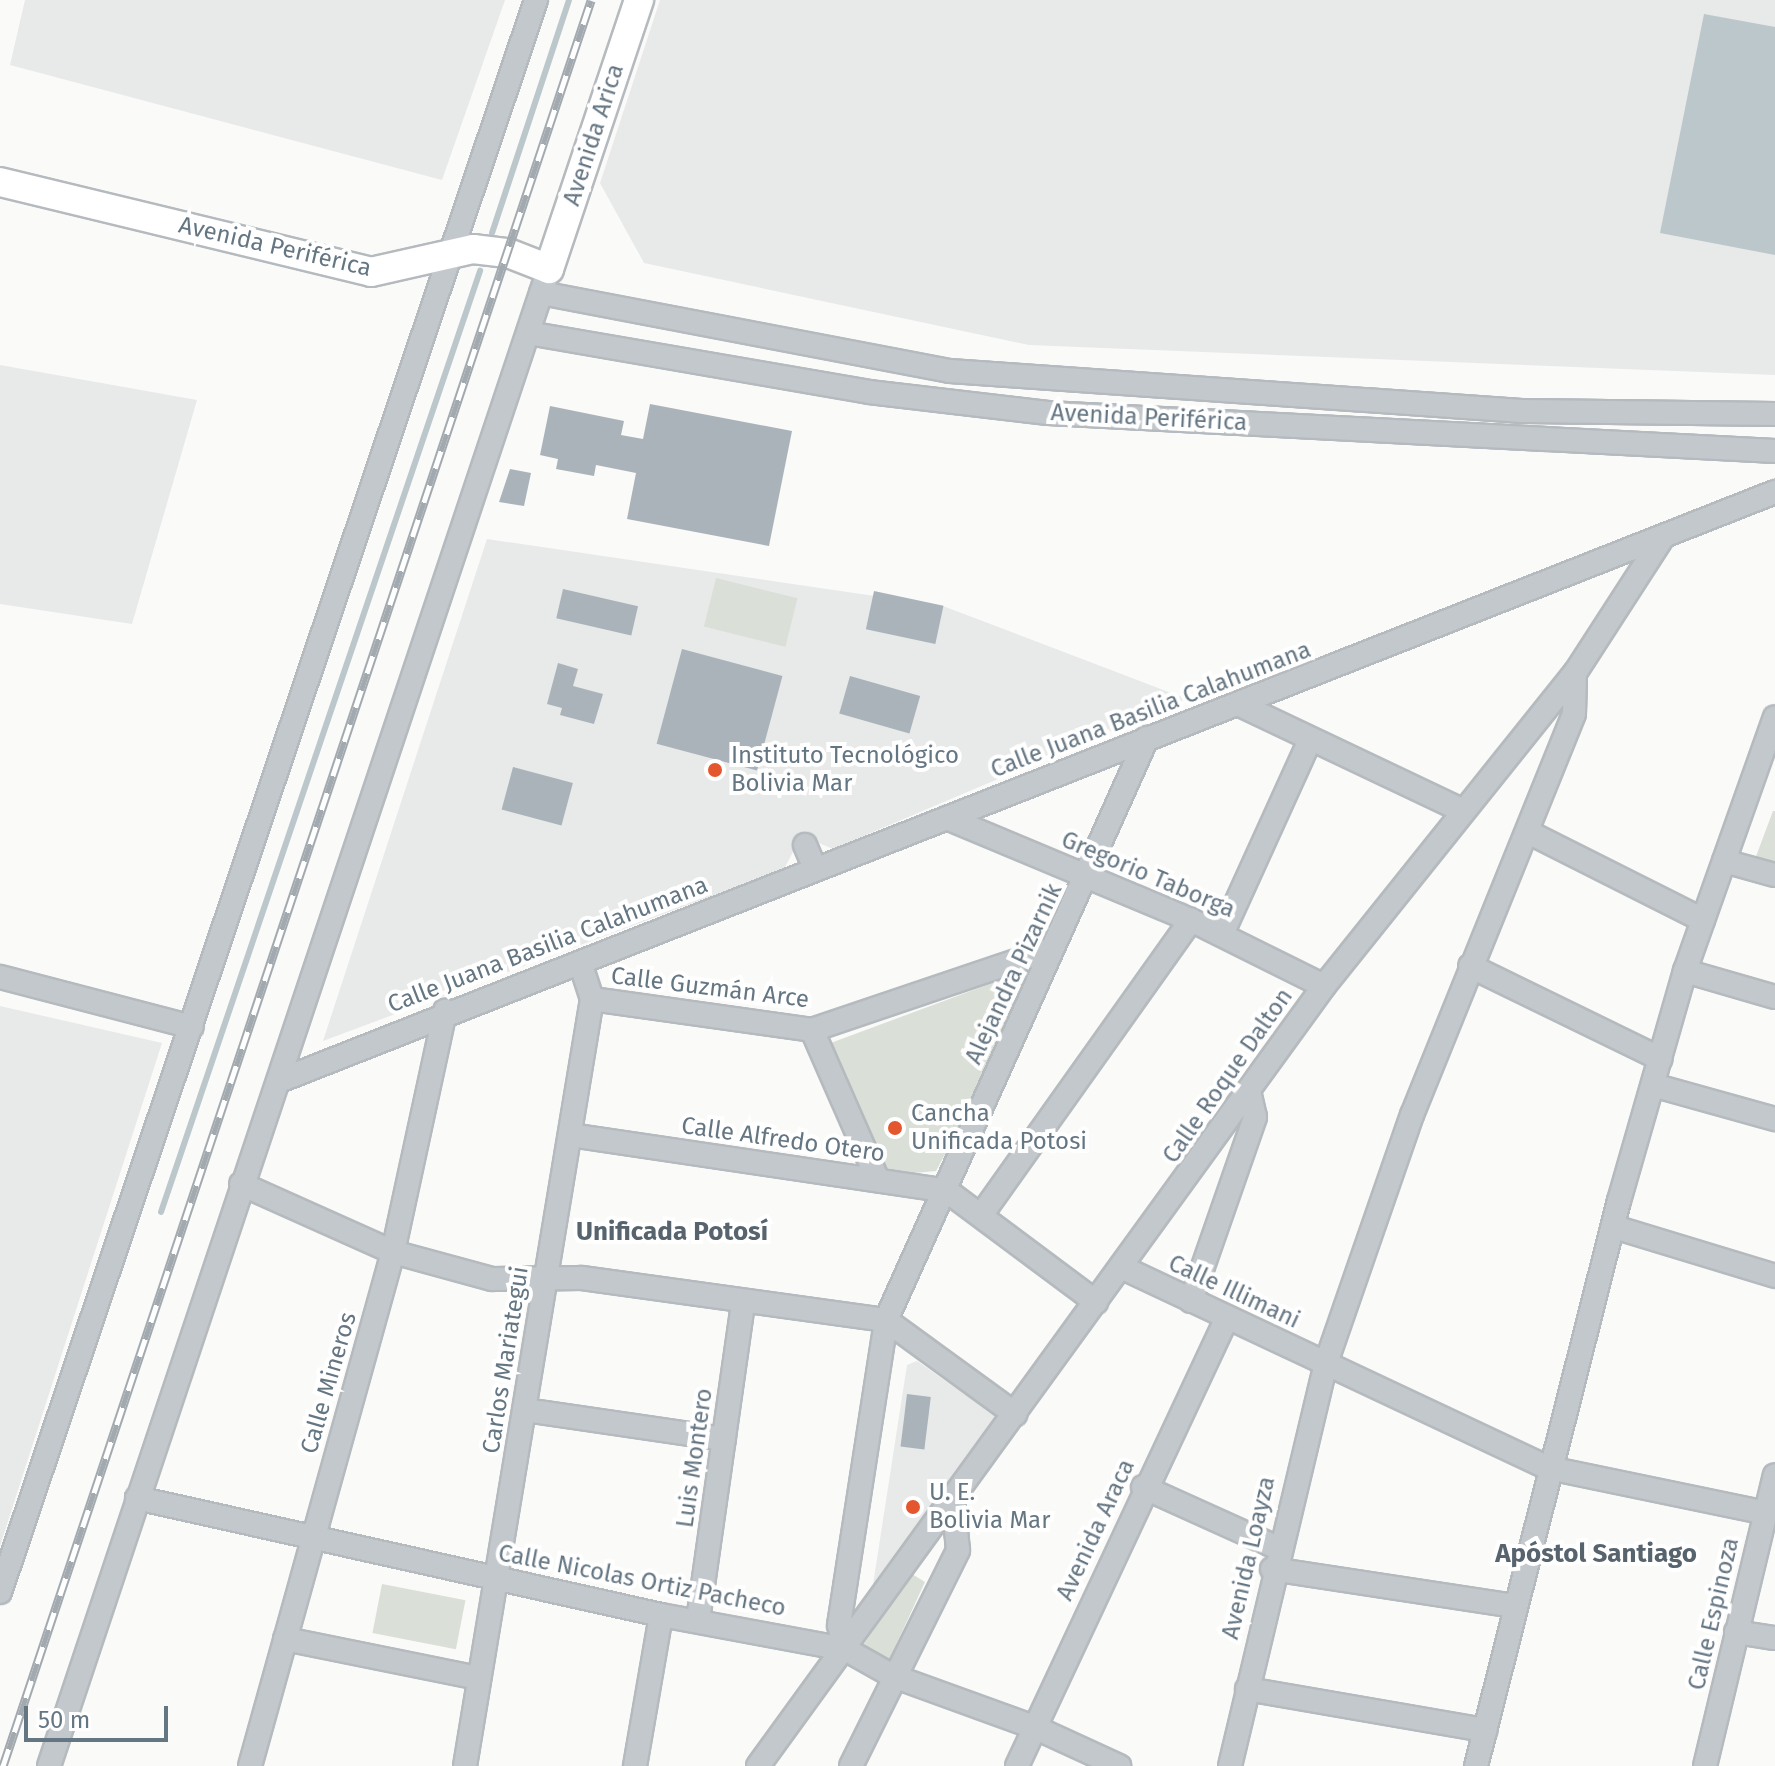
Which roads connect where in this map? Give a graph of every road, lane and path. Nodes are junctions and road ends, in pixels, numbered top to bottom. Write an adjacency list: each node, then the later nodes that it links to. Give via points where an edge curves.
1 (536, 0): 4 (street)
2 (639, 0): 5 (main road, Avenida Arica)
3 (0, 182): 4 (main road, Avenida Periférica, via 371,272)
4 (454, 250): 5 (main road, Avenida Periférica, via 508,253); 37 (street)
5 (545, 281): 6 (street); 7 (street, Avenida Periférica, via 950,371 1522,411)
6 (528, 333): 8 (street, Avenida Periférica, via 869,392 1048,413); 40 (street)
7 (1775, 414)
8 (1775, 451)
9 (1775, 492): 10 (street, Calle Juana Basilia Calahumana)
10 (1661, 540): 11 (street, Calle Roque Dalton); 12 (street, Calle Juana Basilia Calahumana)
11 (1575, 673): 17 (street, Calle Roque Dalton); 19 (street, Avenida Loayza, via 1574,714)
12 (1238, 704): 14 (street, Calle Juana Basilia Calahumana); 15 (street)
13 (1775, 717): 16 (street)
14 (1147, 738): 18 (street, Calle Juana Basilia Calahumana); 24 (street, Alejandra Pizarnik)
15 (1310, 740): 17 (street); 27 (street)
16 (1764, 793): 21 (street)
17 (1463, 811): 33 (street, Calle Roque Dalton)
18 (947, 818): 22 (street, Calle Juana Basilia Calahumana); 24 (street, Gregorio Taborga)
19 (1528, 832): 26 (street); 30 (street, Avenida Loayza)
20 (805, 845): 22 (street)
21 (1724, 861): 23 (street); 26 (street)
22 (815, 869): 29 (street, Calle Juana Basilia Calahumana)
23 (1775, 875)
24 (1088, 876): 25 (street, Gregorio Taborga); 28 (street, Alejandra Pizarnik)
25 (1191, 920): 27 (street, Gregorio Taborga); 48 (street)
26 (1703, 920): 31 (street)
27 (1222, 934): 33 (street, Gregorio Taborga)
28 (1049, 950): 38 (street, Calle Guzmán Arce); 47 (street, Alejandra Pizarnik)
29 (580, 963): 35 (street, Carlos Mariategui); 36 (street, Calle Juana Basilia Calahumana)
30 (1470, 966): 39 (street); 59 (street, Avenida Loayza)
31 (1685, 971): 34 (street); 39 (street)
32 (0, 977): 37 (street, via 64,988)
33 (1324, 986): 42 (street, Calle Roque Dalton)
34 (1775, 997)
35 (592, 999): 38 (street, Calle Guzmán Arce); 44 (street, Carlos Mariategui)
36 (445, 1011): 40 (street, Calle Juana Basilia Calahumana); 50 (street, Calle Mineros)
37 (192, 1027): 72 (street)
38 (812, 1030): 45 (street)
39 (1661, 1059): 41 (street)
40 (279, 1081): 46 (street)
41 (1653, 1085): 43 (street); 49 (street)
42 (1250, 1096): 51 (street, Calle Roque Dalton); 54 (street, via 1255,1117)
43 (1775, 1119)
44 (570, 1135): 45 (street, Calle Alfredo Otero); 53 (street, Carlos Mariategui)
45 (878, 1180): 47 (street, Calle Alfredo Otero)
46 (241, 1184): 50 (street); 66 (street)
47 (947, 1191): 48 (street, Calle Alfredo Otero); 58 (street, Alejandra Pizarnik)
48 (982, 1214): 55 (street, Calle Alfredo Otero)
49 (1614, 1227): 52 (street); 63 (street)
50 (393, 1252): 53 (street, via 492,1279); 69 (street, Calle Mineros)
51 (1121, 1267): 54 (street, Calle Illimani); 55 (street, Calle Roque Dalton)
52 (1775, 1276)
53 (544, 1280): 56 (street, via 582,1278); 60 (street, Carlos Mariategui)
54 (1191, 1301): 57 (street, Calle Illimani)
55 (1096, 1302): 61 (street, Calle Roque Dalton)
56 (743, 1304): 58 (street); 62 (street, Luis Montero)
57 (1227, 1318): 59 (street, Calle Illimani); 65 (street, Avenida Araca)
58 (886, 1320): 61 (street); 79 (street, Alejandra Pizarnik, via 839,1625)
59 (1326, 1363): 63 (street, Calle Illimani); 70 (street, Avenida Loayza)
60 (525, 1410): 62 (street); 71 (street, Carlos Mariategui)
61 (1015, 1414): 67 (street, Calle Roque Dalton)
62 (724, 1439): 75 (street, Luis Montero)
63 (1549, 1468): 68 (street, Calle Illimani); 73 (street)
64 (1775, 1475): 68 (street, Calle Espinoza)
65 (1143, 1487): 70 (street); 83 (street, Avenida Araca)
66 (137, 1498): 69 (street, Calle Nicolas Ortiz Pacheco); 85 (street)
67 (953, 1500): 79 (street, Calle Roque Dalton); 80 (street, via 958,1550)
68 (1767, 1527): 76 (street, Calle Espinoza)
69 (312, 1537): 71 (street, Calle Nicolas Ortiz Pacheco); 78 (street, Calle Mineros)
70 (1275, 1559): 73 (street); 82 (street, Avenida Loayza)
71 (495, 1578): 74 (street, Calle Nicolas Ortiz Pacheco); 81 (street, Carlos Mariategui)
72 (1, 1583)
73 (1514, 1606): 84 (street)
74 (661, 1615): 75 (street, Calle Nicolas Ortiz Pacheco); 88 (street)
75 (698, 1620): 79 (street, Calle Nicolas Ortiz Pacheco)
76 (1736, 1632): 77 (street); 95 (street, Calle Espinoza)
77 (1775, 1638)
78 (285, 1639): 81 (street); 86 (street, Calle Mineros)
79 (845, 1649): 80 (street, Calle Nicolas Ortiz Pacheco); 89 (street, Calle Roque Dalton)
80 (893, 1676): 83 (street, Calle Nicolas Ortiz Pacheco); 90 (street)
81 (478, 1678): 87 (street, Carlos Mariategui)
82 (1247, 1689): 84 (street); 93 (street, Avenida Loayza)
83 (1034, 1727): 91 (street, Avenida Araca); 92 (street, Calle Nicolas Ortiz Pacheco)
84 (1485, 1730): 94 (street)
85 (49, 1766)
86 (250, 1766)
87 (465, 1766)
88 (635, 1766)
89 (758, 1766)
90 (851, 1766)
91 (1017, 1766)
92 (1119, 1766)
93 (1230, 1766)
94 (1476, 1766)
95 (1705, 1766)

